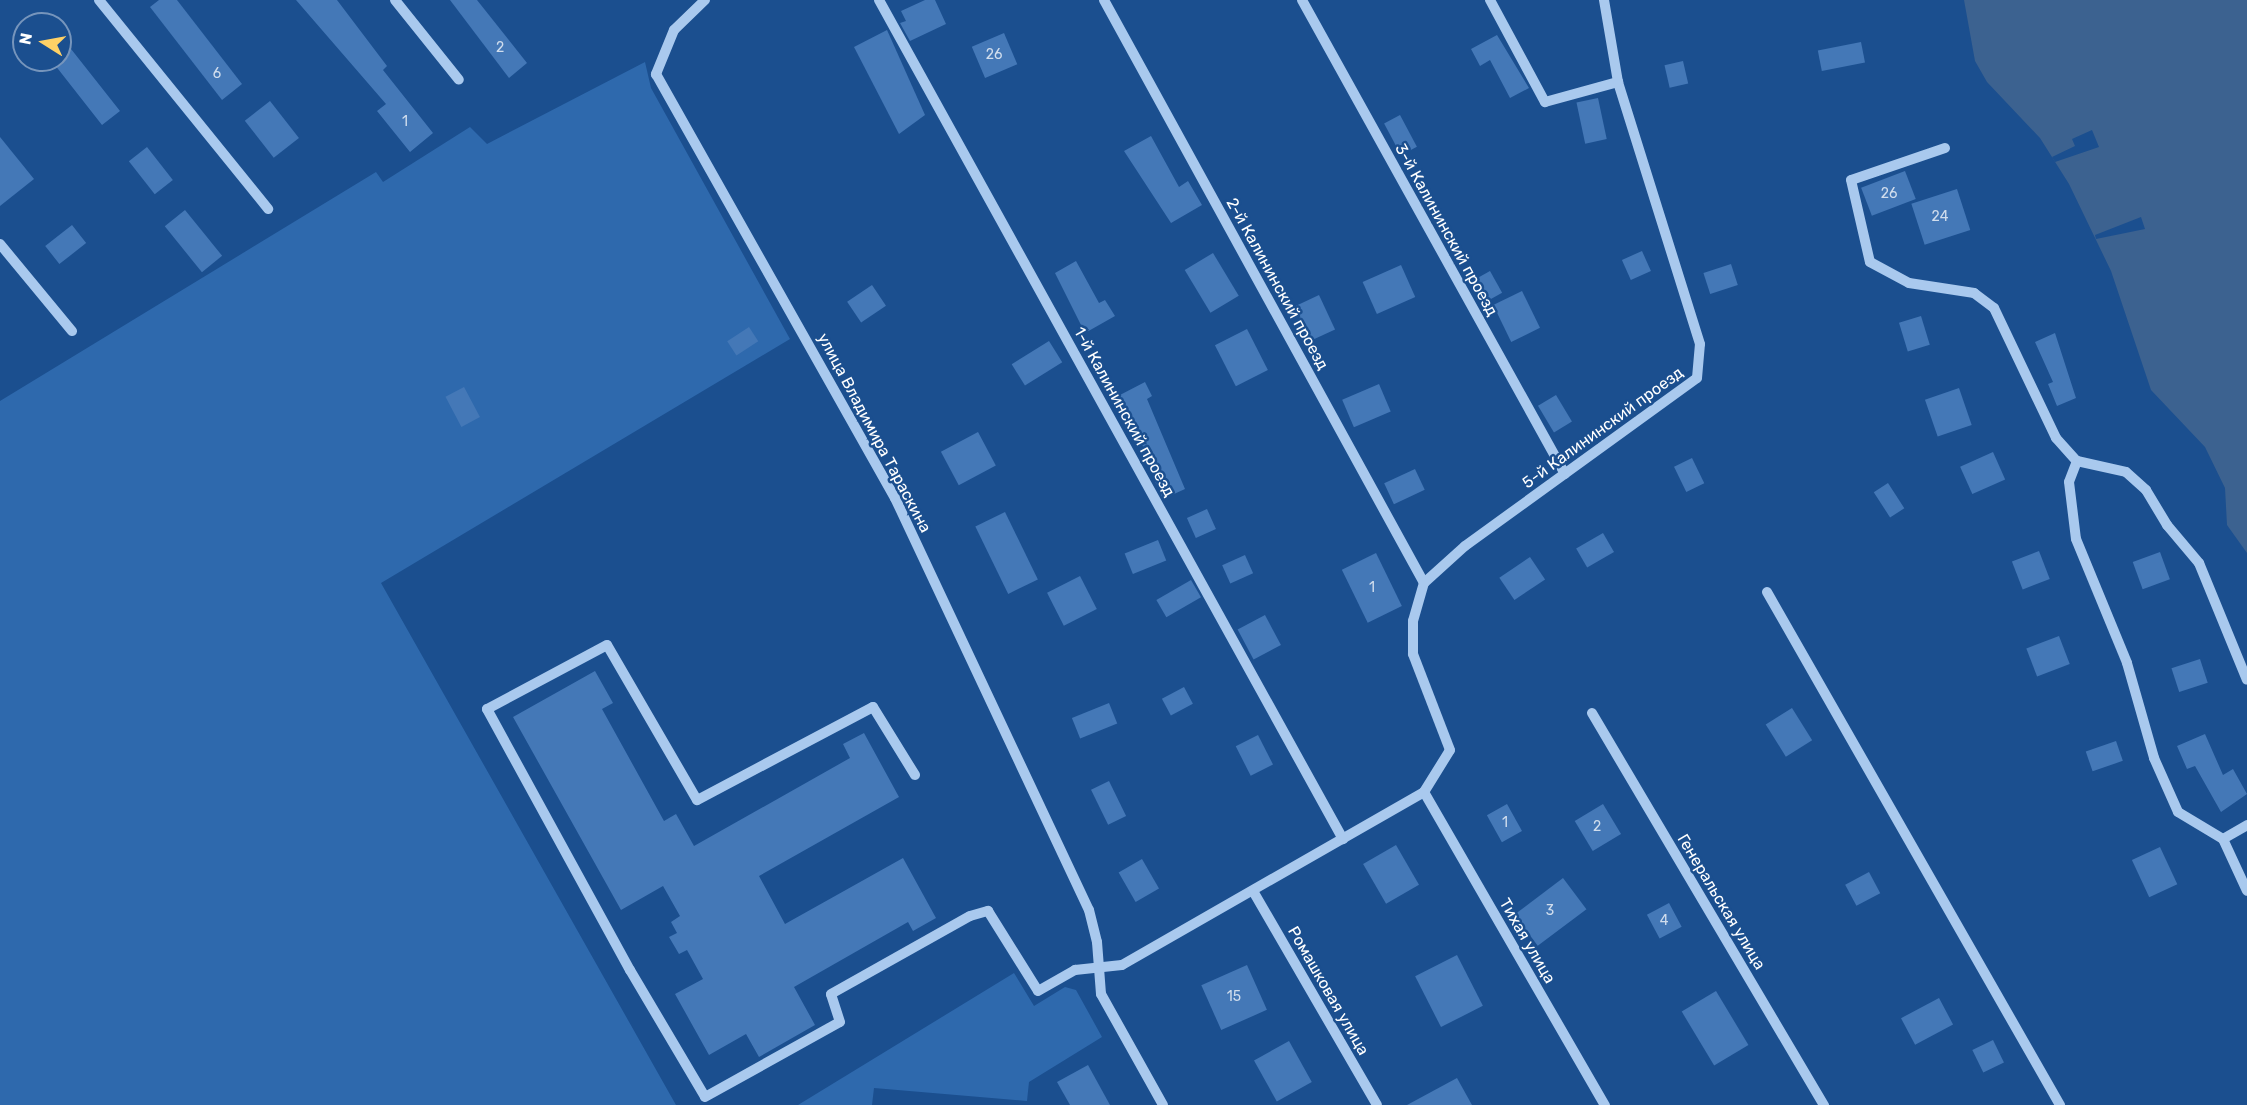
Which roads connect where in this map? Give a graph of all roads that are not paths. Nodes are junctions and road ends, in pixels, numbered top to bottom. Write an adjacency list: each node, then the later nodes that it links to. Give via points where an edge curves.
1 (99, 0): 12 (street)
2 (395, 0): 9 (street)
3 (705, 0): 28 (street, улица Владимира Тараскина, via 674,30 656,74 895,498 1089,910)
4 (879, 0): 24 (street, 1-й Калининский проезд)
5 (1104, 0): 17 (street, 2-й Калининский проезд)
6 (1302, 0): 16 (street, 3-й Калининский проезд)
7 (1491, 0): 10 (street, via 1545,102)
8 (1604, 0): 10 (street, 5-й Калининский проезд)
9 (459, 80)
10 (1618, 82): 16 (street, 5-й Калининский проезд, via 1700,344 1697,378)
11 (1945, 148): 15 (street, via 1851,180 1870,262 1909,282 1974,293 1994,308 2056,438)
12 (268, 208)
13 (0, 244): 14 (street)
14 (72, 331)
15 (2077, 461): 19 (street, via 2126,472 2146,490 2167,525 2199,563); 25 (street, via 2069,482 2076,539 2127,663 2154,758 2178,812)
16 (1564, 474): 17 (street, 5-й Калининский проезд, via 1465,546)
17 (1424, 583): 22 (street, via 1413,621 1413,654 1450,750)
18 (1767, 592): 33 (street)
19 (2247, 680)
20 (1592, 713): 32 (street, Генеральская улица)
21 (915, 775): 28 (street, via 873,707 697,800 607,645 487,709 630,970 705,1096 840,1022 831,994 970,916 988,911 1038,991 1075,970)
22 (1424, 792): 24 (street); 31 (street, Тихая улица)
23 (2247, 825): 25 (street)
24 (1343, 839): 26 (street)
25 (2223, 839): 27 (street)
26 (1253, 891): 28 (street, via 1122,965); 30 (street, Ромашковая улица)
27 (2247, 891)
28 (1099, 968): 29 (street, via 1101,994)
29 (1162, 1105)
30 (1377, 1105)
31 (1605, 1105)
32 (1824, 1105)
33 (2060, 1105)

